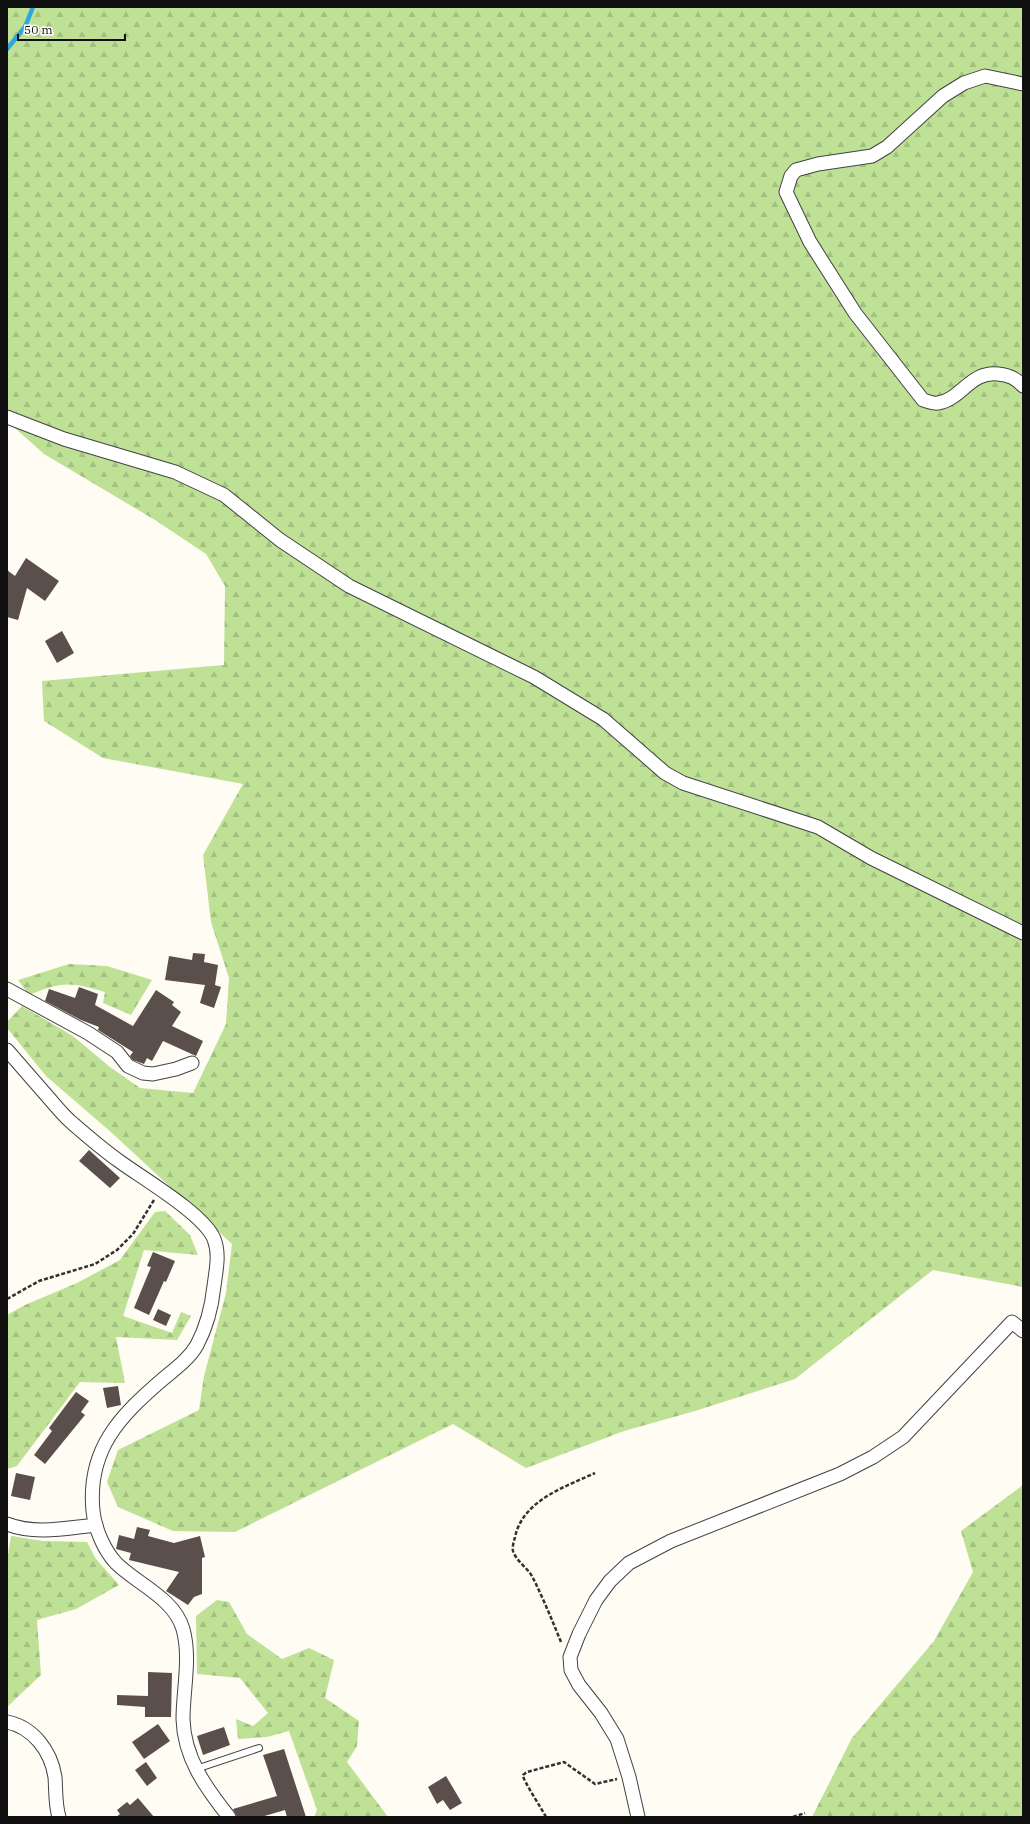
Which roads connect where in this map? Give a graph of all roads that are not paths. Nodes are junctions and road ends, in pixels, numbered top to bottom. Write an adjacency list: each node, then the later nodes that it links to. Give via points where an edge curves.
1 (1023, 84): 2 (street, via 985,76 964,83 943,96 887,147 872,156 796,170 791,176 786,192 810,242 855,313 922,400 936,403 948,400 979,376 988,373 1009,375)
2 (1023, 386)
3 (7, 417): 4 (street, via 64,439 175,472 224,495 280,540 349,586 534,677 603,719 664,772 677,779 818,827 871,858)
4 (1023, 934)
5 (7, 989): 7 (street, via 88,1033 117,1052 128,1066 143,1074 154,1074)
6 (7, 1050): 10 (street, via 68,1120 116,1159 204,1223 212,1236 218,1256 213,1297 196,1346 182,1364 125,1413 109,1435 101,1452 95,1473 93,1510)
7 (192, 1063)
8 (1023, 1332): 16 (street, via 1012,1322 903,1437 873,1457 840,1474 664,1545 629,1562 610,1581 596,1600 579,1634 570,1657 571,1670 618,1739 630,1777)
9 (7, 1524): 10 (street, via 39,1530)
10 (96, 1525): 13 (street, via 107,1551 116,1563 168,1605 181,1622 184,1631 186,1670 183,1720)
11 (7, 1722): 14 (street, via 28,1730 49,1756)
12 (259, 1748): 13 (lane)
13 (196, 1769): 15 (street, via 208,1790)
14 (59, 1817)
15 (229, 1817)
16 (638, 1817)

